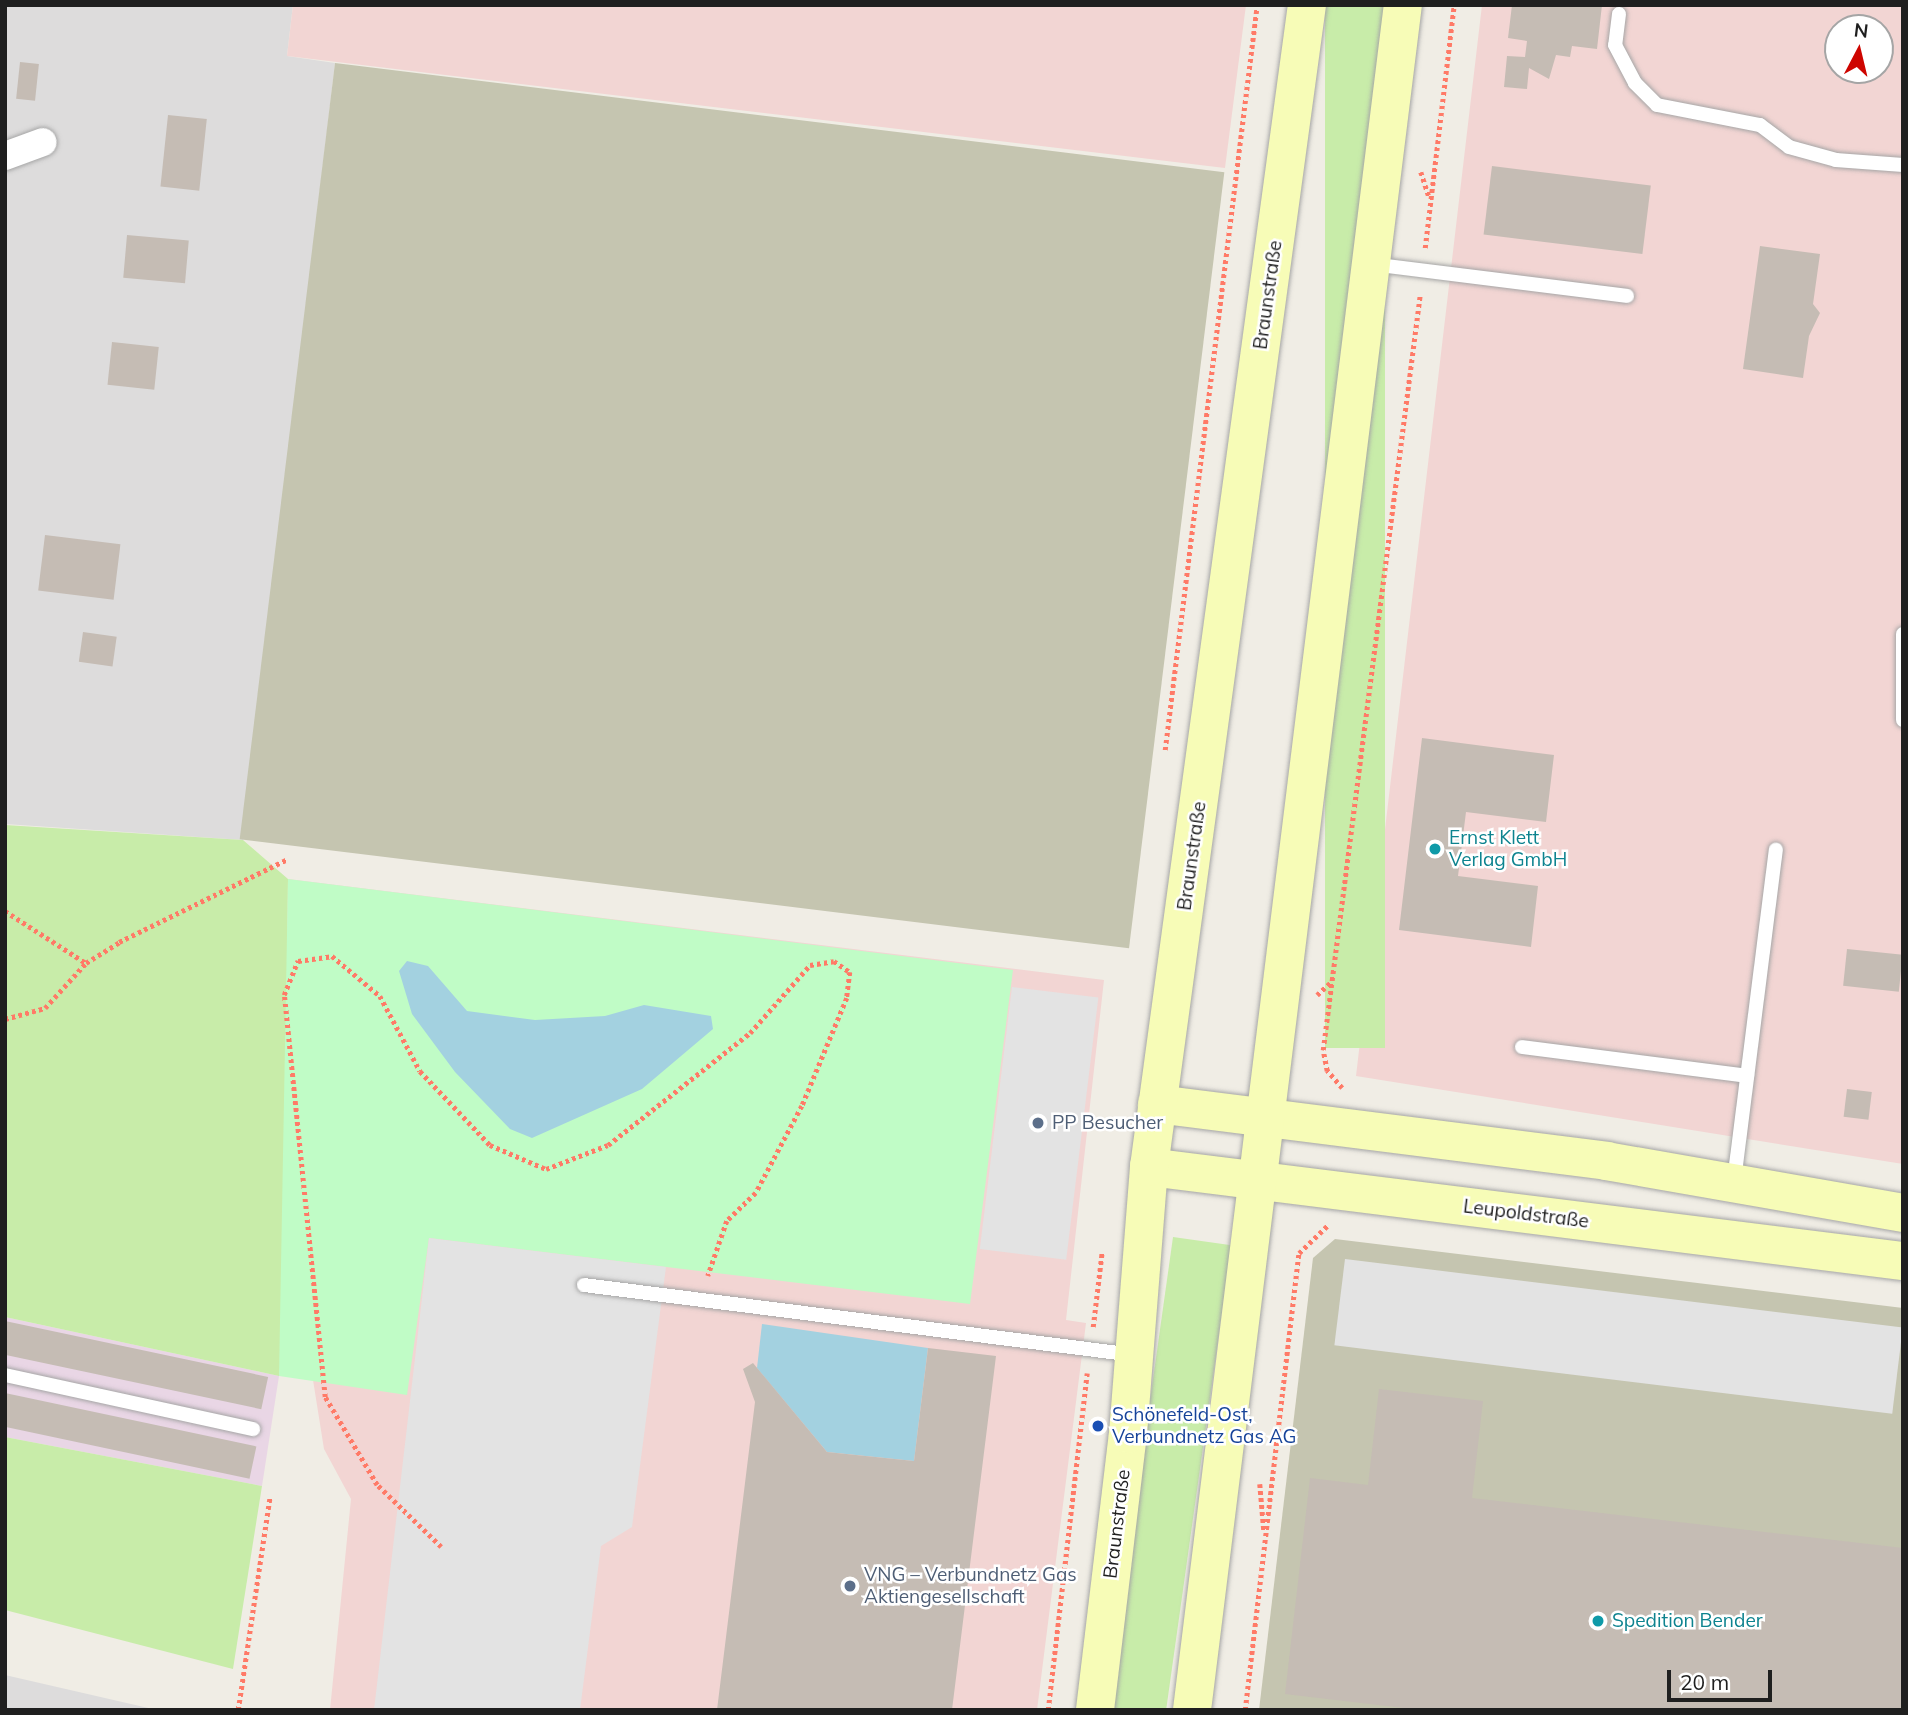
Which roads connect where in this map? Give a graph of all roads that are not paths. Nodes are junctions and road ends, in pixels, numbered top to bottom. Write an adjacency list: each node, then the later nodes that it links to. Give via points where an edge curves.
1 (1307, 5): 14 (main road, Braunstraße)
2 (1403, 5): 7 (main road)
3 (1619, 14): 6 (lane, via 1615,45 1635,83 1657,105 1760,125 1789,147 1836,160)
4 (43, 142): 5 (street)
5 (5, 156)
6 (1903, 165)
7 (1369, 264): 8 (lane); 15 (main road)
8 (1628, 296)
9 (1903, 634): 10 (lane)
10 (1903, 720)
11 (1776, 850): 13 (lane)
12 (1522, 1046): 13 (lane)
13 (1747, 1076): 18 (lane)
14 (1157, 1104): 15 (main road); 16 (main road, Braunstraße)
15 (1265, 1119): 17 (main road); 18 (main road)
16 (1149, 1167): 17 (main road, Leupoldstraße); 22 (main road, Braunstraße)
17 (1258, 1181): 20 (main road, Leupoldstraße); 26 (main road)
18 (1734, 1181): 19 (main road)
19 (1903, 1213)
20 (1903, 1261)
21 (583, 1284): 22 (lane)
22 (1135, 1355): 25 (main road, Braunstraße)
23 (5, 1375): 24 (lane)
24 (253, 1429)
25 (1095, 1710)
26 (1192, 1710)

